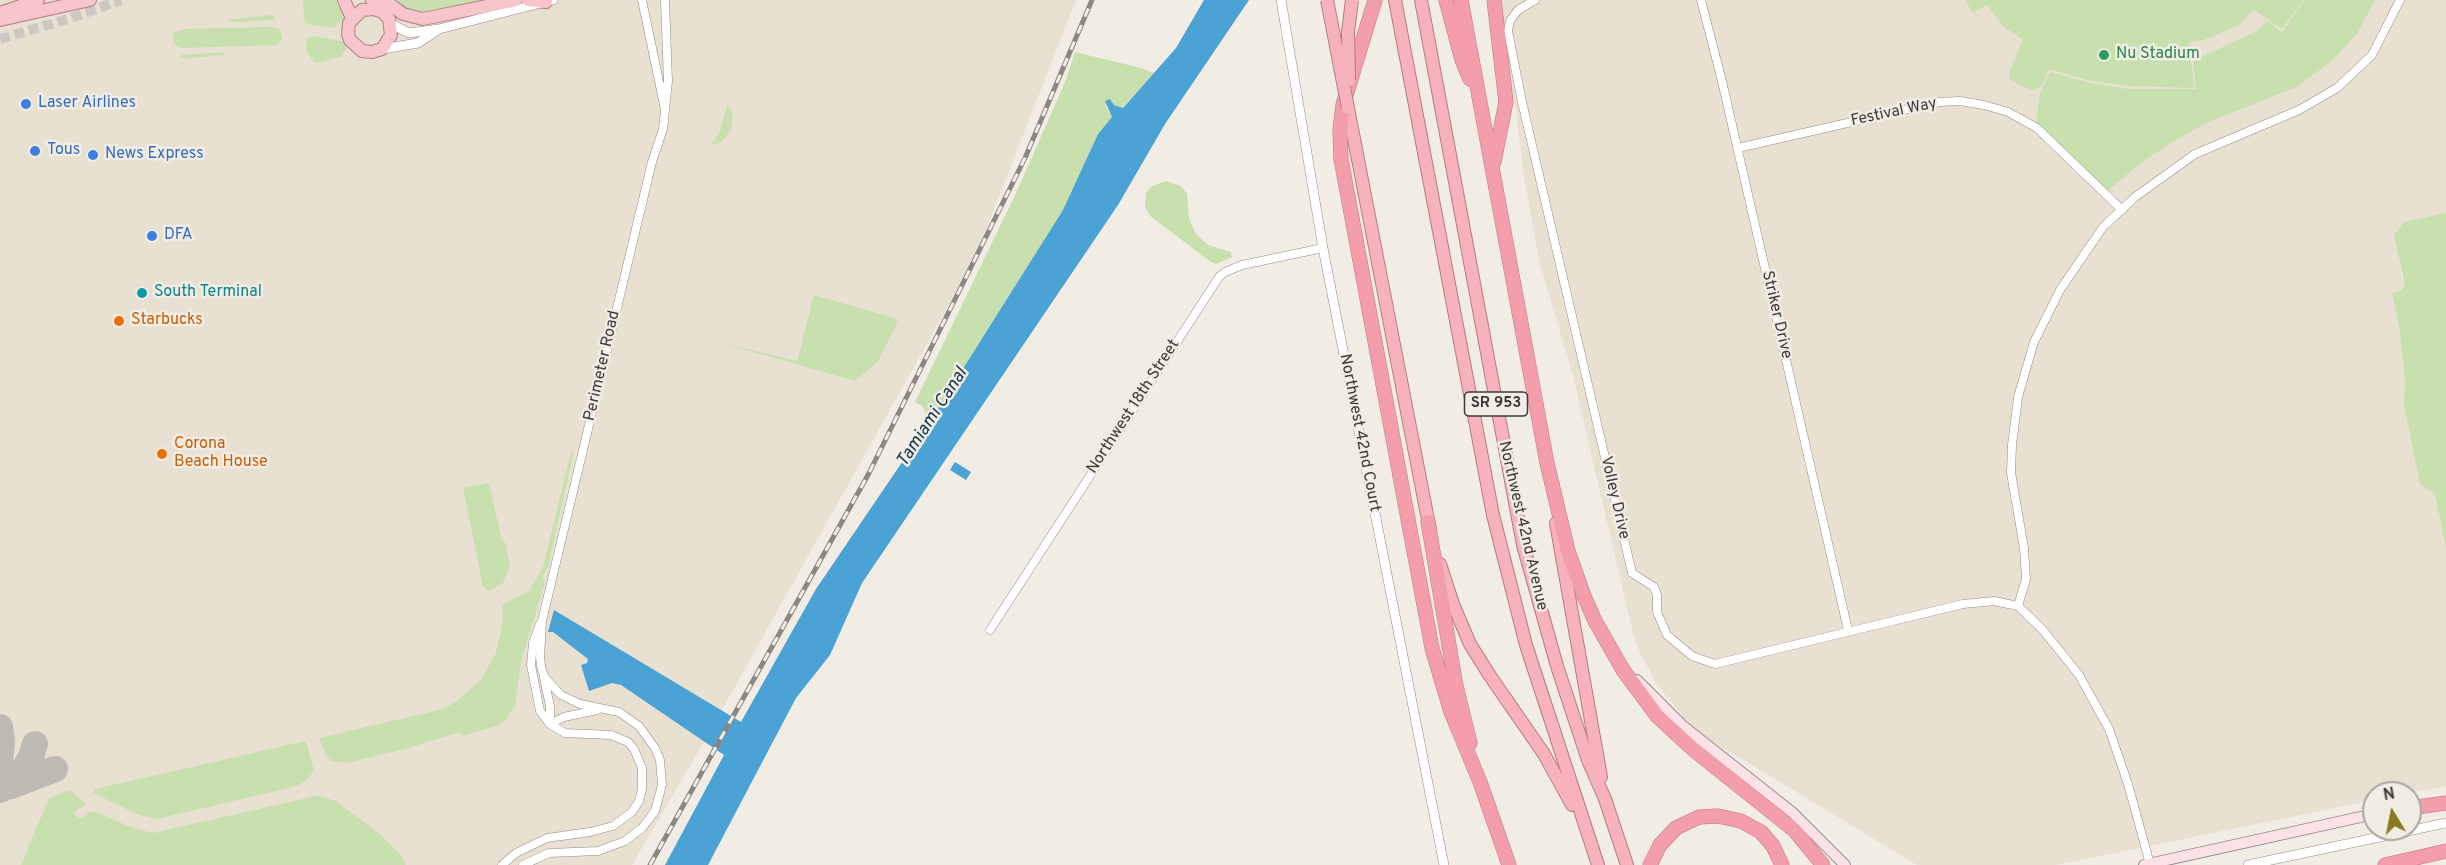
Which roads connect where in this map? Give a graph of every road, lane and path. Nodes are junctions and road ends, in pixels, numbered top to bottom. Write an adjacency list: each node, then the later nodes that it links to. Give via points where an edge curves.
1 (38, 0): 24 (main road)
2 (90, 0): 26 (main road)
3 (344, 0): 25 (main road)
4 (372, 0): 23 (main road)
5 (516, 0): 22 (main road)
6 (528, 0): 21 (main road)
7 (642, 0): 32 (street, Perimeter Road)
8 (665, 0): 32 (street, Perimeter Road)
9 (1281, 0): 36 (street, Northwest 42nd Court)
10 (1328, 0): 31 (highway, bridge)
11 (1352, 0): 31 (highway, bridge)
12 (1375, 0): 47 (highway, via 1343,105 1341,159 1432,648 1453,718)
13 (1395, 0): 55 (highway, Northwest 42nd Avenue / SR 953, via 1493,515 1526,645)
14 (1421, 0): 49 (highway, Northwest 42nd Avenue / SR 953, via 1523,545 1557,666)
15 (1446, 0): 30 (highway, via 1462,60)
16 (1461, 0): 30 (highway)
17 (1494, 0): 34 (highway, via 1506,102)
18 (1535, 0): 43 (street, Volley Drive, via 1518,10 1508,31 1632,573 1654,587 1657,612 1667,635 1692,656 1715,664)
19 (1701, 0): 33 (street, Striker Drive)
20 (2400, 0): 35 (street, via 2372,55 2337,88 2300,110 2195,154)
21 (548, 1): 28 (street)
22 (505, 2): 23 (main road, via 423,19)
23 (382, 6): 25 (main road); 27 (main road)
24 (0, 13)
25 (352, 18): 29 (main road, via 348,34 353,45 367,52)
26 (0, 20)
27 (391, 24): 28 (street, via 409,33); 29 (main road, via 390,40)
28 (439, 29): 29 (street, via 418,43)
29 (382, 49)
30 (1480, 100): 34 (highway)
31 (1348, 108): 38 (highway)
32 (666, 112): 40 (street, Perimeter Road)
33 (1738, 148): 35 (street, Festival Way, via 1939,102 1984,105 2008,112 2037,128); 43 (street, Striker Drive)
34 (1493, 170): 37 (highway)
35 (2122, 210): 39 (street, via 2103,227 2060,290 2034,342 2018,397 2011,473 2026,579)
36 (1323, 248): 42 (street, Northwest 18th Street, via 1242,265 1219,277); 60 (street, Northwest 42nd Court)
37 (1547, 463): 41 (highway, via 1568,551); 49 (highway)
38 (1428, 522): 47 (highway, via 1456,686); 55 (highway, via 1453,604 1470,644 1550,763)
39 (2018, 606): 43 (street, Volley Drive, via 1994,601 1963,604); 57 (street, via 2079,675 2109,729 2128,784)
40 (542, 621): 44 (street, Perimeter Road); 46 (street, Perimeter Road, via 533,643 532,675 540,711)
41 (1595, 621): 66 (highway, via 1623,670 1658,716 1695,752 1794,830); 67 (main road, via 1637,679 1670,715 1793,813)
42 (990, 630)
43 (1848, 630)
44 (542, 671): 45 (street, via 554,689 570,701); 46 (street, Perimeter Road)
45 (606, 708): 46 (street, via 574,714); 59 (street, via 639,726 655,748 662,785 655,811 642,828 614,846 549,853)
46 (550, 724): 58 (street, via 565,733 611,735 628,742 642,768 639,801 632,812 613,826 547,838 516,853)
47 (1480, 782): 61 (highway)
48 (2446, 796): 50 (main road)
49 (1605, 799): 63 (highway, Northwest 42nd Avenue / SR 953)
50 (2422, 803)
51 (2446, 803): 52 (highway)
52 (2422, 806)
53 (2362, 817): 57 (main road)
54 (2446, 823): 68 (street)
55 (1588, 838): 62 (highway, Northwest 42nd Avenue / SR 953)
56 (2446, 851): 69 (highway)
57 (2147, 864)
58 (502, 865)
59 (523, 865)
60 (1444, 865)
61 (1509, 865)
62 (1598, 865)
63 (1627, 865)
64 (1650, 865): 65 (highway, via 1660,845 1677,828 1692,819 1713,816 1736,819 1755,828 1771,843)
65 (1782, 865)
66 (1823, 865)
67 (1845, 865)
68 (2248, 865)
69 (2385, 865)

